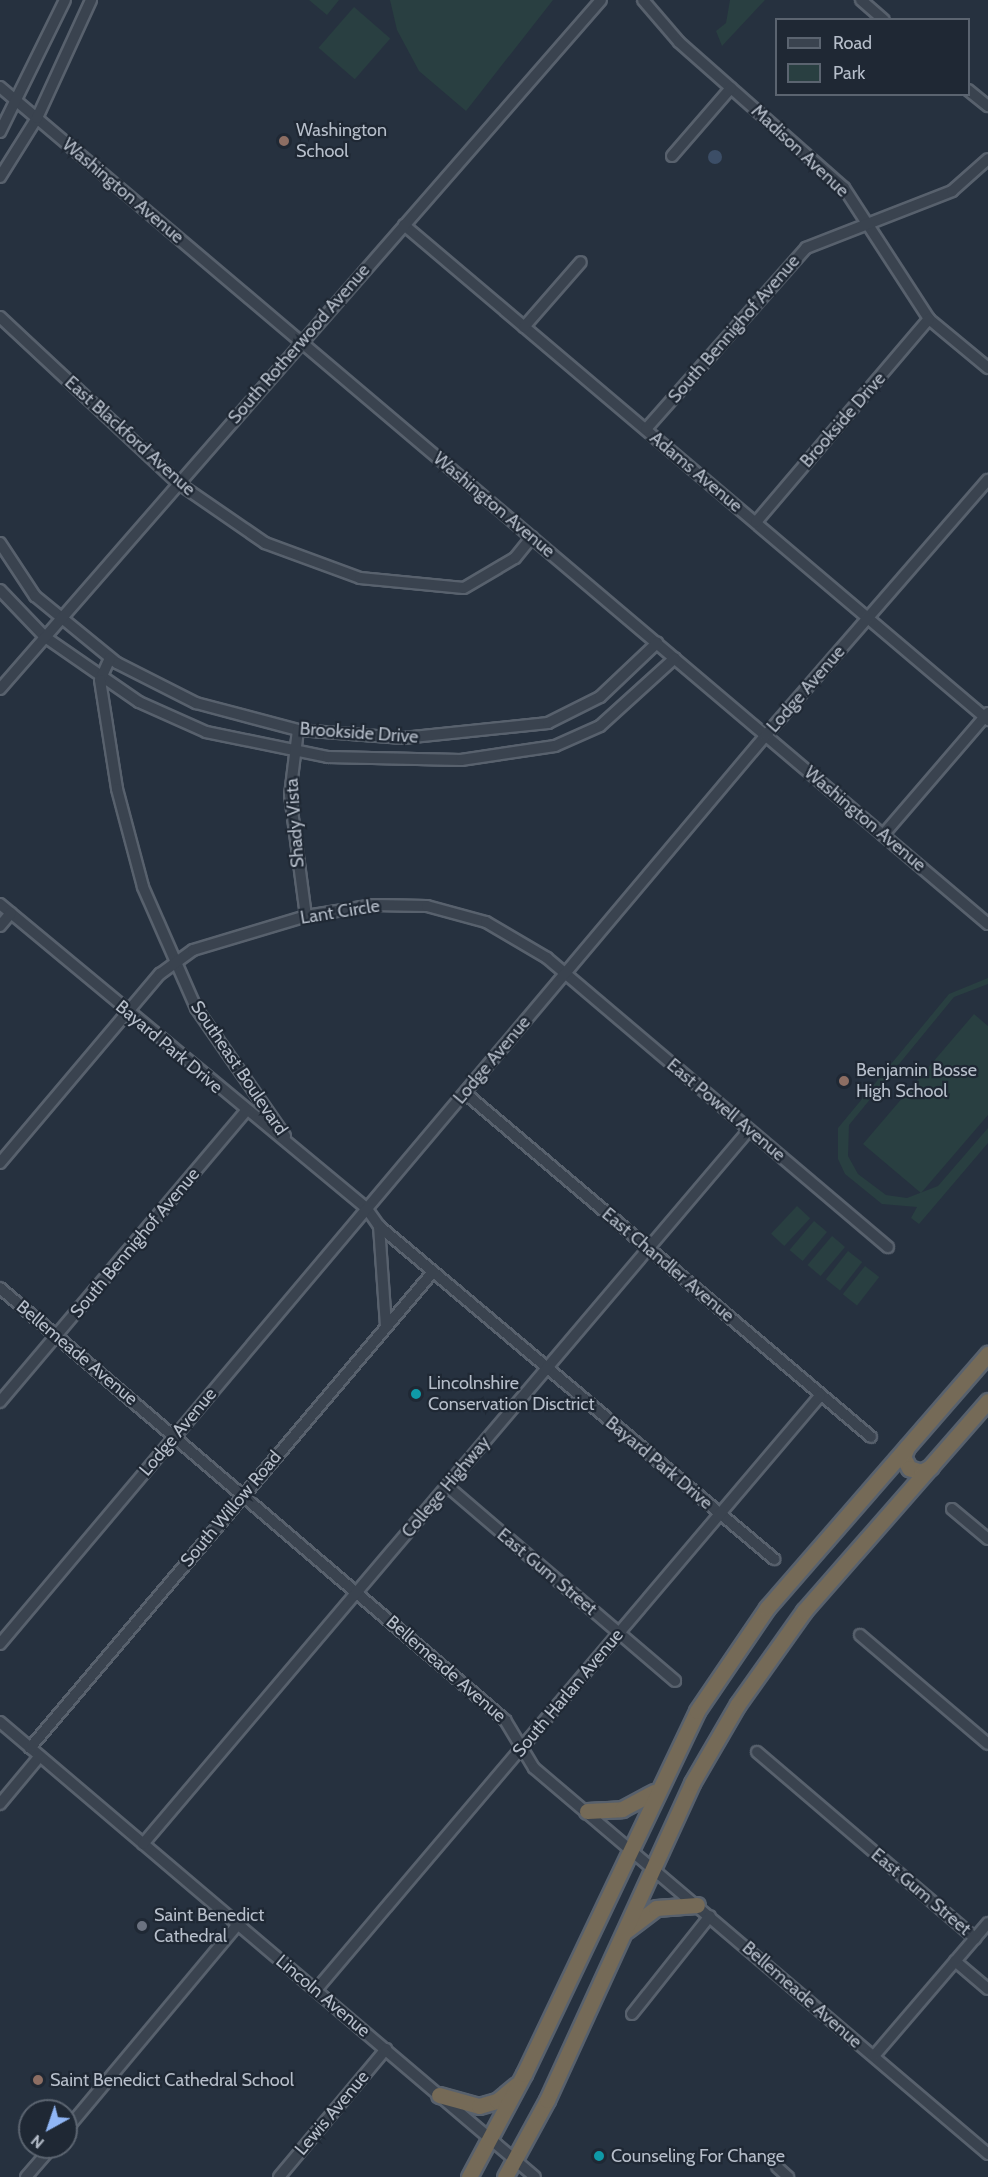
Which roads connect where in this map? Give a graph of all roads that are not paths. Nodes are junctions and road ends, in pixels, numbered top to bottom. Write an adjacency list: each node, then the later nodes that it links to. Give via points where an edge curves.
1 (65, 0): 10 (street)
2 (91, 0): 12 (street)
3 (601, 0): 18 (street, South Rotherwood Avenue)
4 (643, 0): 8 (street, Madison Avenue, via 679,42)
5 (861, 0): 6 (street)
6 (882, 18)
7 (0, 87): 10 (street, Washington Avenue)
8 (731, 88): 14 (street); 17 (street, Madison Avenue, via 834,178)
9 (970, 91): 11 (street)
10 (18, 102): 12 (street, Washington Avenue); 13 (street)
11 (988, 106)
12 (36, 118): 16 (street); 23 (street, Washington Avenue)
13 (0, 132)
14 (672, 156)
15 (988, 159): 17 (street, South Bennighof Avenue, via 952,191)
16 (0, 177)
17 (868, 222): 21 (street, Madison Avenue); 25 (street, South Bennighof Avenue, via 806,248)
18 (404, 225): 22 (street, Adams Avenue); 23 (street, South Rotherwood Avenue)
19 (581, 261): 22 (street)
20 (0, 317): 27 (street, East Blackford Avenue)
21 (929, 319): 24 (street, Madison Avenue); 28 (street, Brookside Drive)
22 (524, 327): 25 (street, Adams Avenue)
23 (301, 342): 27 (street, South Rotherwood Avenue); 29 (street, Washington Avenue)
24 (988, 368)
25 (646, 429): 28 (street, Adams Avenue)
26 (988, 480): 32 (street, Lodge Avenue)
27 (178, 483): 29 (street, East Blackford Avenue, via 265,543 360,578 413,587 464,588 515,558); 33 (street, South Rotherwood Avenue)
28 (756, 522): 32 (street, Adams Avenue)
29 (532, 537): 35 (street, Washington Avenue)
30 (0, 543): 33 (street, via 19,575)
31 (0, 590): 34 (street)
32 (868, 618): 40 (street, Adams Avenue); 42 (street, Lodge Avenue)
33 (60, 619): 34 (street, South Rotherwood Avenue); 36 (street, Brookside Drive)
34 (45, 637): 38 (street); 39 (street, South Rotherwood Avenue)
35 (657, 643): 37 (street, Washington Avenue); 41 (street, Brookside Drive, via 600,697 548,723 459,737 403,738)
36 (110, 658): 38 (street); 41 (street, Brookside Drive, via 196,703)
37 (675, 658): 42 (street, Washington Avenue); 43 (street, Brookside Drive, via 600,726 555,746 426,761)
38 (100, 680): 43 (street, Brookside Drive, via 188,725); 50 (street, Southeast Boulevard, via 132,853)
39 (0, 689)
40 (987, 717): 44 (street)
41 (297, 730): 43 (street, Shady Vista)
42 (766, 735): 44 (street, Washington Avenue); 51 (street, Lodge Avenue)
43 (293, 753): 47 (street, Shady Vista, via 290,795)
44 (883, 835): 48 (street, Washington Avenue)
45 (0, 904): 46 (street, Bayard Park Drive)
46 (11, 913): 49 (street); 52 (street, Bayard Park Drive)
47 (306, 916): 50 (street, Lant Circle, via 227,936); 51 (street, Lant Circle, via 396,904 455,911 500,928)
48 (988, 924)
49 (0, 926)
50 (174, 962): 52 (street, Lant Circle); 56 (street, Southeast Boulevard, via 230,1061)
51 (565, 974): 53 (street, Lodge Avenue); 55 (street, East Powell Avenue)
52 (127, 1012): 54 (street, Bayard Park Drive); 57 (street, Lant Circle)
53 (465, 1093): 58 (street, Lodge Avenue); 61 (street, East Chandler Avenue)
54 (246, 1110): 56 (street, Bayard Park Drive); 65 (street, South Bennighof Avenue)
55 (748, 1131): 60 (street, East Powell Avenue); 61 (street, College Highway)
56 (292, 1146): 58 (street, Bayard Park Drive)
57 (0, 1163)
58 (367, 1209): 59 (street); 71 (street, Lodge Avenue)
59 (379, 1226): 62 (street, Bayard Park Drive); 64 (street)
60 (888, 1247)
61 (648, 1249): 67 (street, College Highway); 68 (street, East Chandler Avenue)
62 (433, 1272): 64 (street, South Willow Road); 67 (street, Bayard Park Drive)
63 (0, 1288): 65 (street, Bellemeade Avenue)
64 (386, 1325): 76 (street, South Willow Road)
65 (56, 1335): 70 (street, South Bennighof Avenue); 71 (street, Bellemeade Avenue)
66 (988, 1354): 73 (highway)
67 (548, 1368): 75 (street, College Highway); 78 (street, Bayard Park Drive)
68 (820, 1396): 72 (street, East Chandler Avenue); 78 (street, South Harlan Avenue)
69 (988, 1401): 74 (highway)
70 (0, 1402)
71 (173, 1435): 76 (street, Bellemeade Avenue); 84 (street, Lodge Avenue)
72 (871, 1437)
73 (907, 1447): 74 (highway, via 903,1457 909,1468 921,1472); 92 (highway, via 755,1624 697,1711)
74 (931, 1467): 97 (highway, via 757,1674 704,1760)
75 (447, 1486): 81 (street, College Highway); 82 (street, East Gum Street)
76 (243, 1495): 81 (street, Bellemeade Avenue); 89 (street, South Willow Road)
77 (952, 1509): 79 (street)
78 (720, 1514): 80 (street, Bayard Park Drive); 82 (street, South Harlan Avenue)
79 (988, 1539)
80 (774, 1559)
81 (357, 1591): 88 (street, Bellemeade Avenue, via 505,1720); 95 (street, College Highway)
82 (619, 1633): 85 (street, East Gum Street); 88 (street, South Harlan Avenue)
83 (860, 1635): 87 (street)
84 (0, 1644)
85 (675, 1681)
86 (0, 1722): 89 (street, Lincoln Avenue)
87 (988, 1744)
88 (522, 1747): 94 (street, Bellemeade Avenue, via 534,1768); 106 (street, South Harlan Avenue)
89 (30, 1748): 91 (street, Lincoln Avenue)
90 (757, 1752): 103 (street, East Gum Street)
91 (40, 1756): 93 (street); 95 (street, Lincoln Avenue)
92 (654, 1792): 94 (highway, via 622,1809); 96 (highway)
93 (0, 1804)
94 (587, 1811): 96 (street, Bellemeade Avenue)
95 (143, 1844): 101 (street, Lincoln Avenue)
96 (629, 1847): 97 (street, Bellemeade Avenue); 110 (highway)
97 (653, 1867): 98 (street, Bellemeade Avenue); 102 (highway)
98 (697, 1905): 99 (street, Bellemeade Avenue); 102 (highway, via 656,1908)
99 (710, 1916): 107 (street); 109 (street, Bellemeade Avenue)
100 (988, 1923): 103 (street)
101 (238, 1924): 106 (street, Lincoln Avenue); 112 (street)
102 (622, 1934): 116 (highway)
103 (975, 1938): 104 (street)
104 (955, 1961): 105 (street, East Gum Street); 109 (street)
105 (988, 1989)
106 (316, 1990): 108 (street, Lincoln Avenue)
107 (632, 2014)
108 (386, 2049): 111 (street, Lincoln Avenue); 119 (street, Lewis Avenue)
109 (874, 2056): 114 (street, Bellemeade Avenue)
110 (522, 2078): 111 (highway, via 503,2097 479,2106); 113 (highway)
111 (439, 2095): 113 (street, Lincoln Avenue)
112 (78, 2116)
113 (491, 2140): 116 (street, Lincoln Avenue); 120 (highway)
114 (988, 2154)
115 (42, 2159): 118 (street)
116 (515, 2160): 121 (highway); 122 (street, Lincoln Avenue)
117 (777, 2167): 123 (street)
118 (26, 2177)
119 (279, 2177)
120 (469, 2177)
121 (505, 2177)
122 (535, 2177)
123 (788, 2177)

